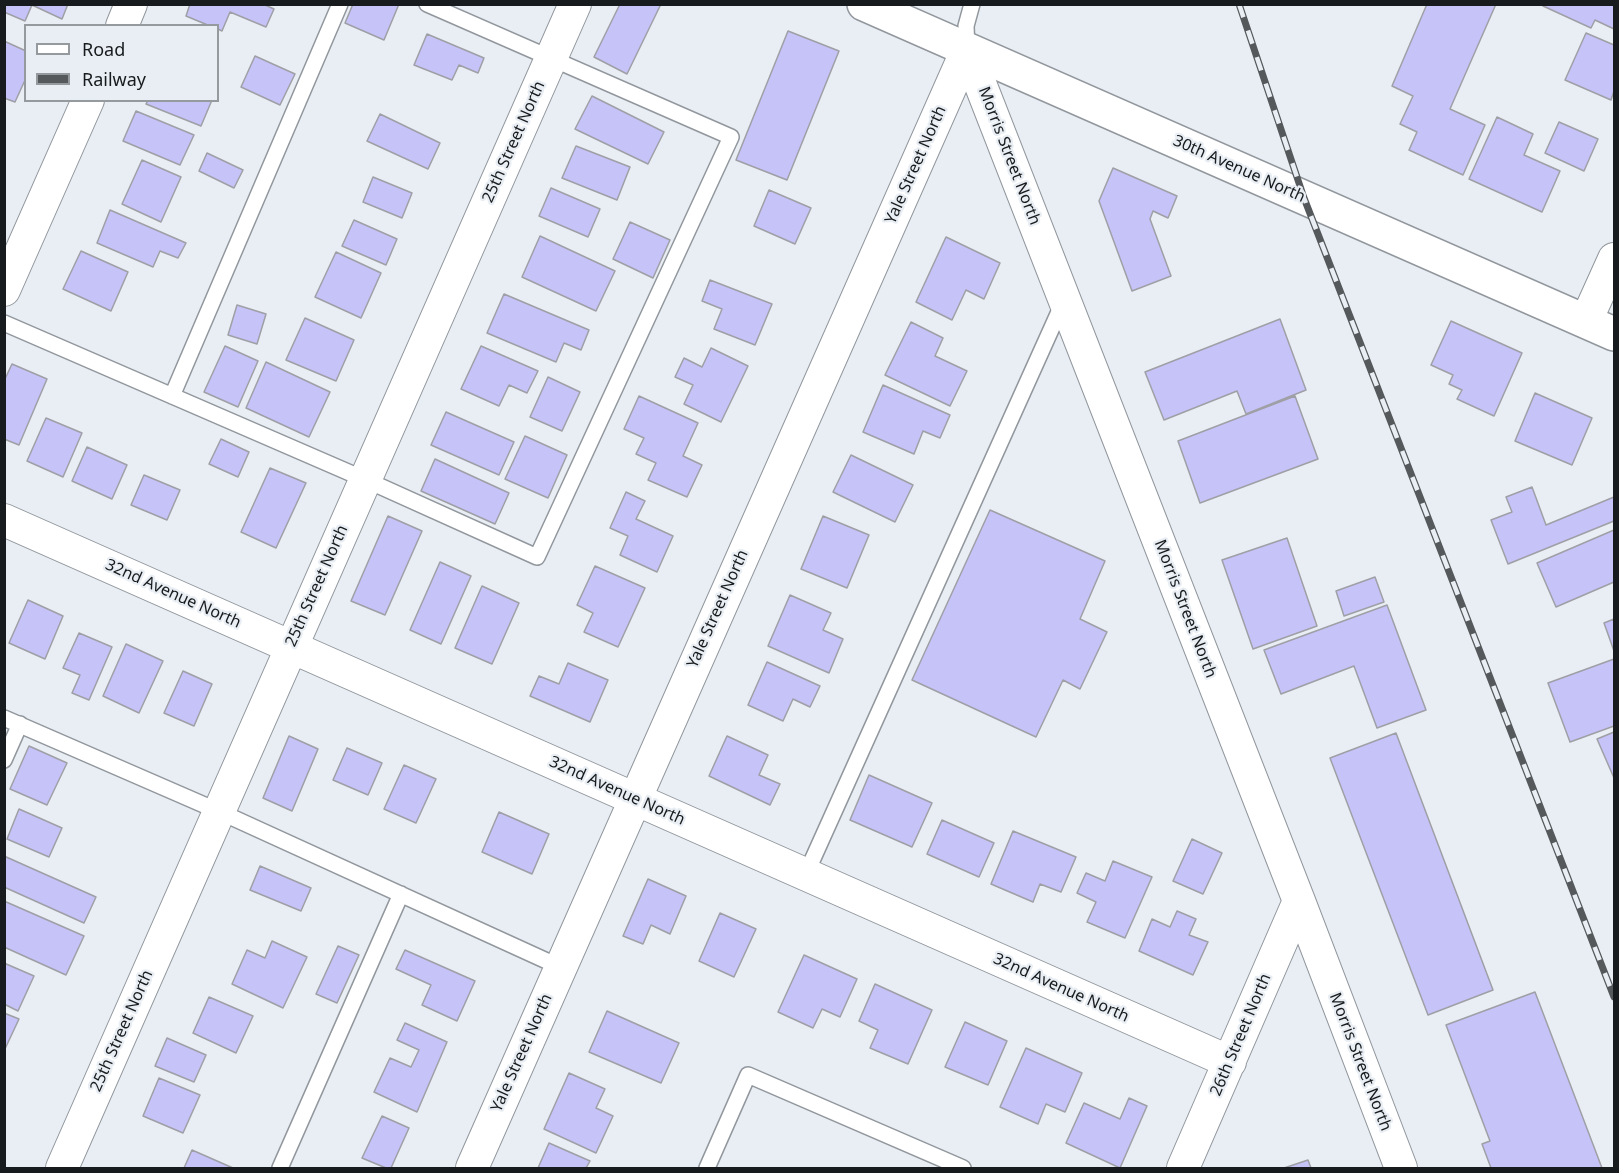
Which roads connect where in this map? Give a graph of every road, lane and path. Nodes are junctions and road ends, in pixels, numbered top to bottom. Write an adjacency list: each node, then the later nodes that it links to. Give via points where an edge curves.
1 (131, 4): 7 (street)
2 (340, 4): 16 (lane)
3 (427, 4): 9 (lane)
4 (575, 4): 9 (street, 25th Street North)
5 (864, 4): 8 (street, 30th Avenue North)
6 (972, 4): 8 (lane, via 966,26)
7 (123, 24)
8 (967, 50): 13 (street, Morris Street North); 15 (street, 30th Avenue North); 23 (street, Yale Street North)
9 (551, 58): 17 (street, 25th Street North); 17 (lane, via 731,137 537,558)
10 (87, 102): 12 (street)
11 (1614, 259): 15 (street)
12 (4, 290)
13 (1065, 300): 25 (lane); 27 (street, Morris Street North)
14 (4, 323): 16 (lane)
15 (1600, 328)
16 (172, 396): 17 (lane)
17 (364, 479): 19 (street, 25th Street North)
18 (4, 520): 19 (street, 32nd Avenue North)
19 (291, 646): 23 (street, 32nd Avenue North); 24 (street, 25th Street North)
20 (4, 718): 21 (lane)
21 (20, 724): 22 (lane); 24 (lane)
22 (4, 760)
23 (634, 798): 25 (street, 32nd Avenue North); 28 (street, Yale Street North)
24 (218, 811): 26 (lane); 30 (street, 25th Street North)
25 (806, 874): 29 (street, 32nd Avenue North)
26 (401, 894): 28 (lane); 31 (lane)
27 (1299, 901): 29 (street, 26th Street North); 36 (street, Morris Street North)
28 (560, 967): 32 (street, Yale Street North)
29 (1230, 1062): 35 (street, 26th Street North)
30 (62, 1168)
31 (280, 1168)
32 (472, 1168)
33 (707, 1168): 34 (lane, via 748,1075)
34 (963, 1168)
35 (1183, 1168)
36 (1401, 1168)

